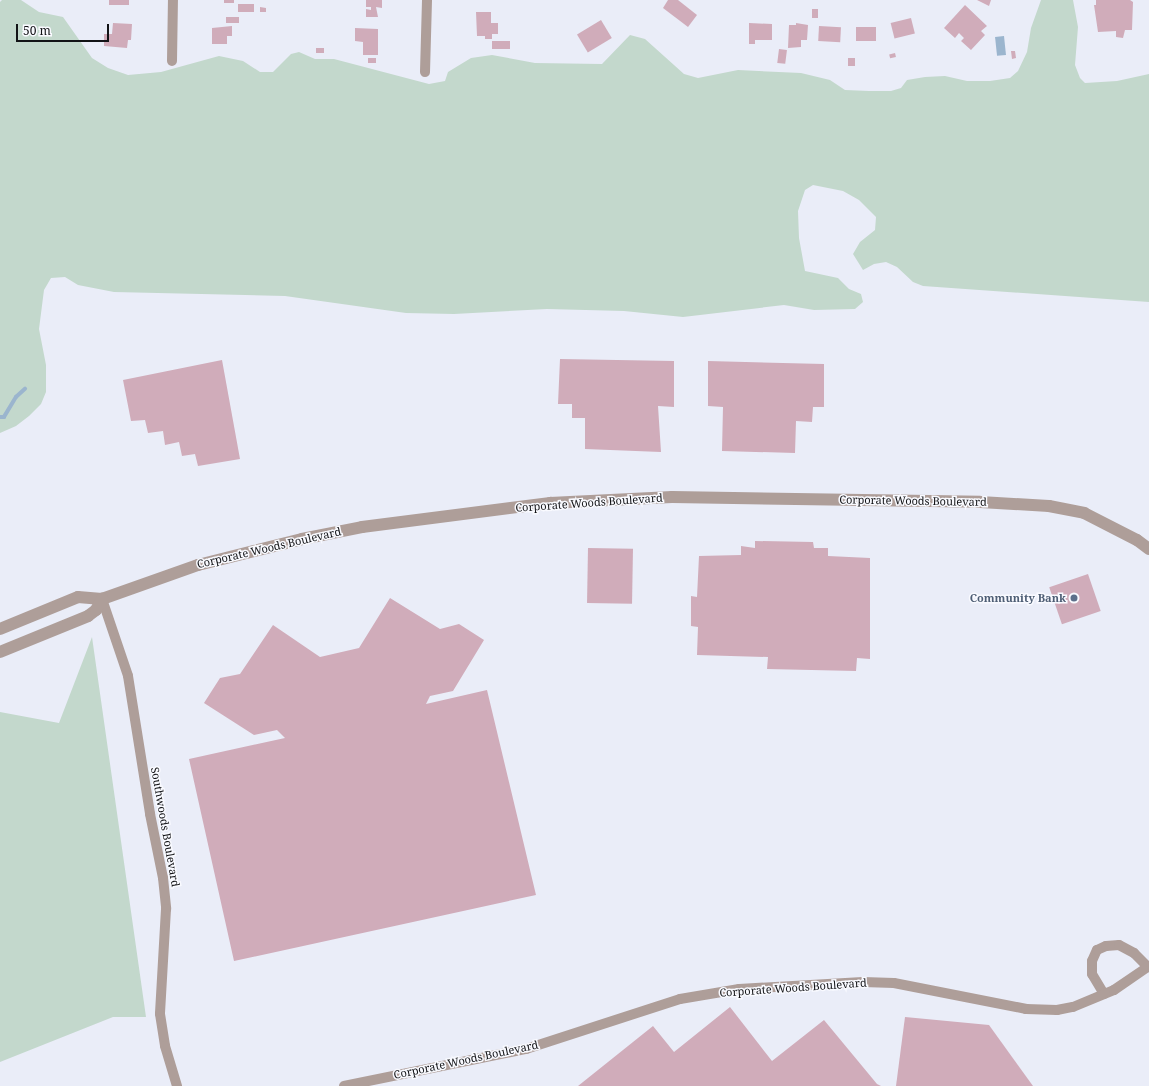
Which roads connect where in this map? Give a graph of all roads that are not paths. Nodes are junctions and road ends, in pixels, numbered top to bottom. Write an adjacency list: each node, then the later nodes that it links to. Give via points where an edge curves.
1 (173, 0): 3 (street)
2 (427, 0): 4 (street)
3 (172, 61)
4 (425, 72)
5 (1149, 549): 6 (street, Corporate Woods Boulevard, via 1084,513 1049,506 980,502 637,497 550,503 362,526 198,564)
6 (102, 599): 7 (street, Corporate Woods Boulevard, via 78,597); 8 (street, via 96,610 88,616); 11 (street, Southwoods Boulevard, via 128,676 163,878 166,910 160,1014 165,1046)
7 (0, 629)
8 (0, 652)
9 (1149, 966): 10 (street, Corporate Woods Boulevard); 10 (street, Corporate Woods Boulevard, via 1134,953 1119,945 1096,950 1092,974)
10 (1104, 994): 12 (street, Corporate Woods Boulevard, via 1073,1007 1041,1011 894,983 863,982 739,989 680,999 526,1049)
11 (177, 1086)
12 (344, 1086)

